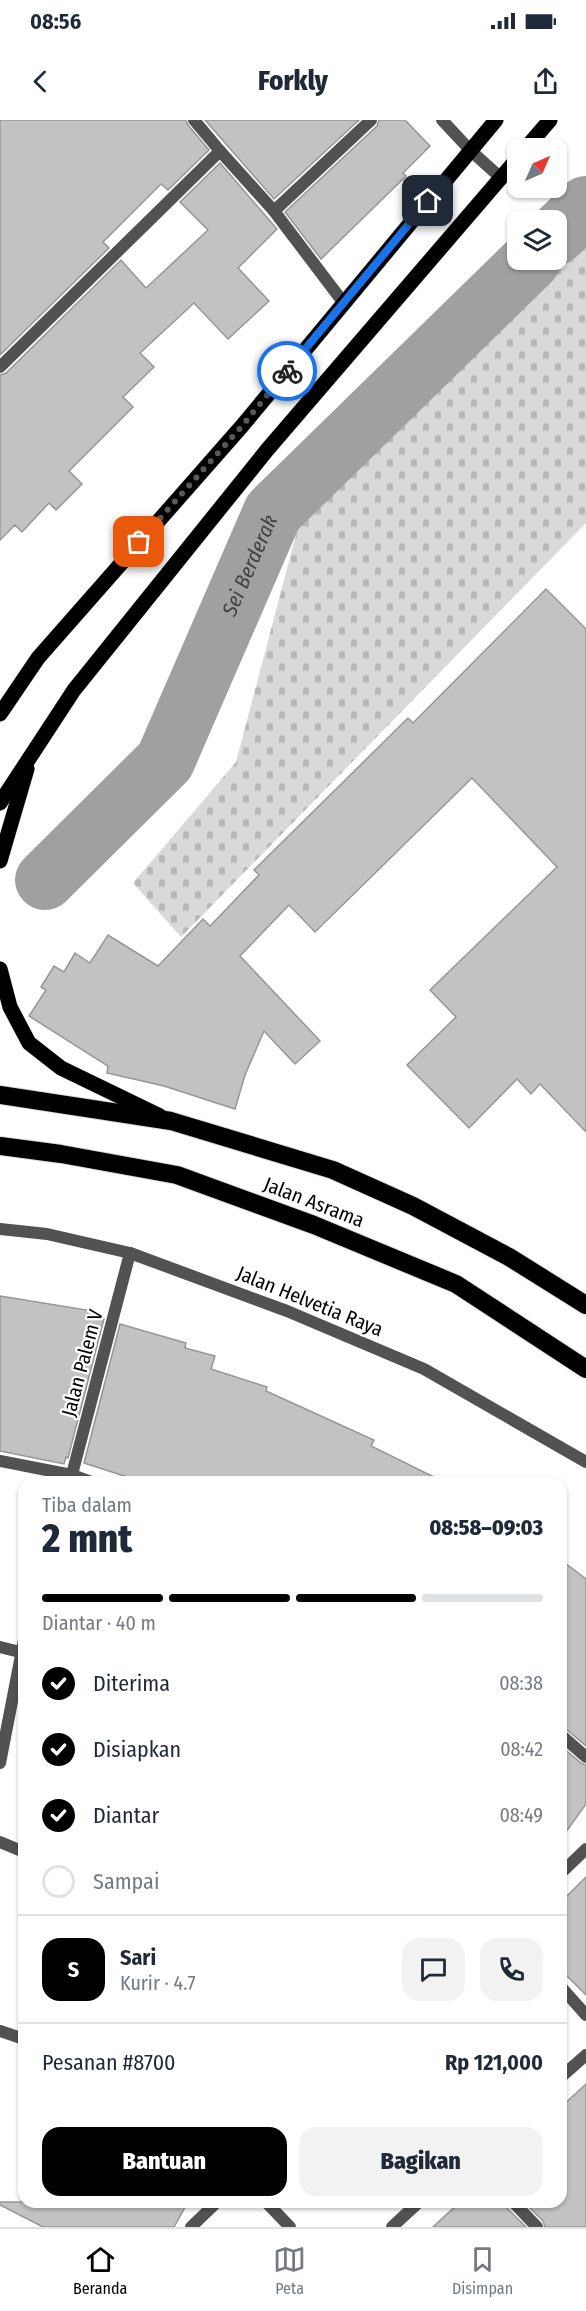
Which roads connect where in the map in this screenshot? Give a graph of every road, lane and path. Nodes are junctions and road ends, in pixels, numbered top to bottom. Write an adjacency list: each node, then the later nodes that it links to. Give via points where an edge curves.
1 (194, 120): 8 (street)
2 (371, 120): 11 (street)
3 (442, 120): 7 (street)
4 (496, 120): 7 (main road)
5 (550, 120): 6 (main road)
6 (535, 138)
7 (470, 150): 10 (street); 12 (main road)
8 (220, 151): 11 (street); 13 (street)
9 (507, 171): 10 (main road)
10 (501, 178): 17 (main road, via 267,450 74,690)
11 (274, 211): 12 (street)
12 (343, 302): 14 (main road, via 242,426 94,591)
13 (0, 367)
14 (20, 681): 15 (main road); 16 (main road)
15 (0, 702)
16 (0, 714)
17 (33, 749): 18 (main road); 19 (main road)
18 (0, 802)
19 (0, 861)
20 (0, 969): 22 (main road, via 10,1007 29,1043 61,1068)
21 (0, 1095): 22 (highway, Jalan Asrama)
22 (171, 1121): 26 (highway, Jalan Asrama, via 333,1170 442,1221)
23 (0, 1146): 27 (highway, Jalan Asrama, via 177,1175 314,1225 456,1284)
24 (0, 1229): 25 (street, Jalan Helvetia Raya, via 47,1234)
25 (130, 1253): 29 (street, Jalan Helvetia Raya, via 287,1311 424,1369); 31 (street, Jalan Palem V)
26 (586, 1305)
27 (586, 1369)
28 (0, 1461): 30 (street)
29 (586, 1462)
30 (59, 1476)
31 (72, 1476)
32 (0, 1647): 33 (street)
33 (18, 1648)
34 (18, 1673): 37 (street)
35 (567, 1740): 36 (street)
36 (586, 1757)
37 (0, 1763)
38 (0, 1842): 40 (street)
39 (586, 1849): 41 (street)
40 (18, 1850)
41 (567, 1867)
42 (567, 1994): 43 (street)
43 (586, 2016)
44 (0, 2031): 45 (street)
45 (18, 2037)
46 (586, 2055): 47 (street)
47 (567, 2071)
48 (211, 2208): 52 (street)
49 (272, 2208): 53 (street)
50 (413, 2208): 54 (street)
51 (519, 2208): 55 (street)
52 (191, 2227)
53 (290, 2227)
54 (392, 2227)
55 (537, 2227)

